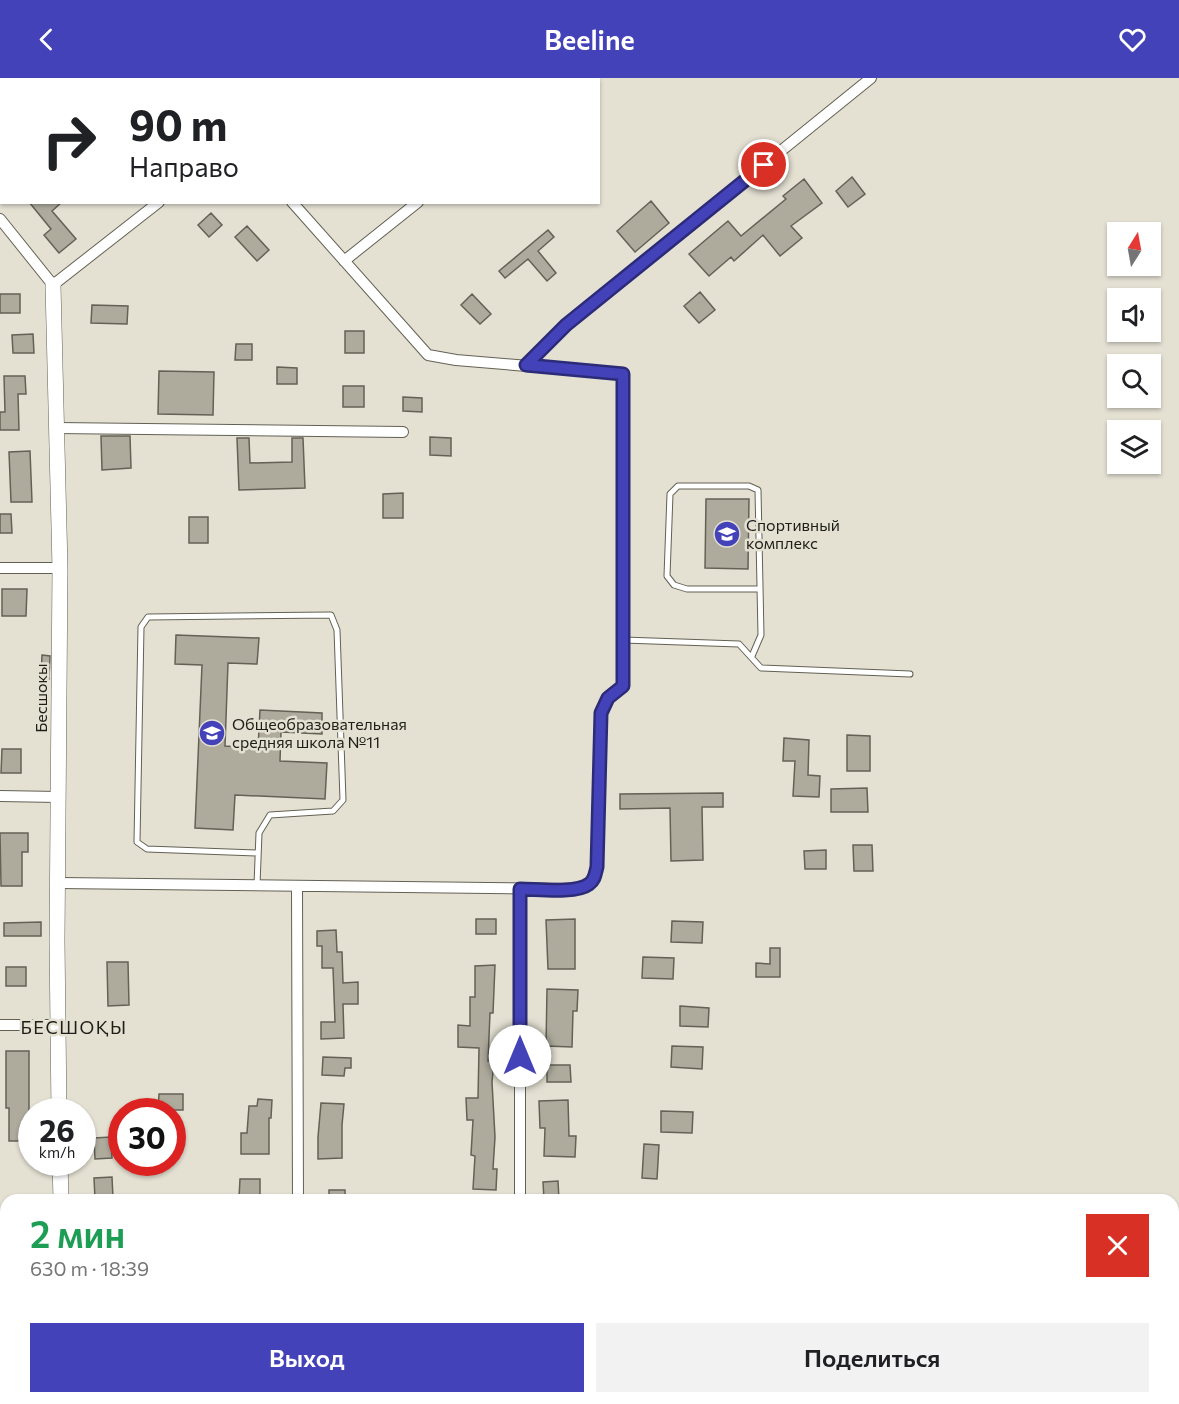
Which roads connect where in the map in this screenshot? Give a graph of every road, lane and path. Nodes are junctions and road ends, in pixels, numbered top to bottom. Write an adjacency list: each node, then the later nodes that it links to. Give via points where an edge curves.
1 (871, 78): 8 (street, via 566,325)
2 (156, 204): 7 (street)
3 (294, 204): 6 (street)
4 (415, 204): 6 (street)
5 (0, 219): 7 (street)
6 (344, 261): 8 (street, via 428,355)
7 (53, 285): 9 (street, Бесшокы)
8 (526, 365): 14 (street, via 623,374)
9 (56, 428): 10 (street); 12 (street, Бесшокы)
10 (403, 432)
11 (0, 568): 12 (street)
12 (60, 568): 18 (street, Бесшокы)
13 (759, 589): 13 (lane, via 687,589 674,585 667,576 670,494 678,486 749,486 758,490); 15 (lane, via 761,634)
14 (623, 640): 15 (lane, via 739,644); 23 (street, via 623,686 608,698 601,713 594,879 587,886 574,889)
15 (752, 656): 16 (lane, via 761,668)
16 (910, 674)
17 (0, 796): 18 (street)
18 (58, 797): 20 (street, Бесшокы)
19 (258, 853): 19 (lane, via 259,833 270,815 333,811 343,800 337,630 331,615 148,617 141,627 137,842 147,849); 21 (lane)
20 (59, 883): 21 (street); 25 (street, Бесшокы)
21 (257, 885): 22 (street)
22 (297, 886): 23 (street); 29 (street)
23 (520, 889): 30 (street)
24 (0, 1025): 25 (street)
25 (57, 1025): 26 (street, Бесшокы)
26 (59, 1098)
27 (60, 1176): 28 (street)
28 (61, 1194)
29 (298, 1194)
30 (520, 1194)

